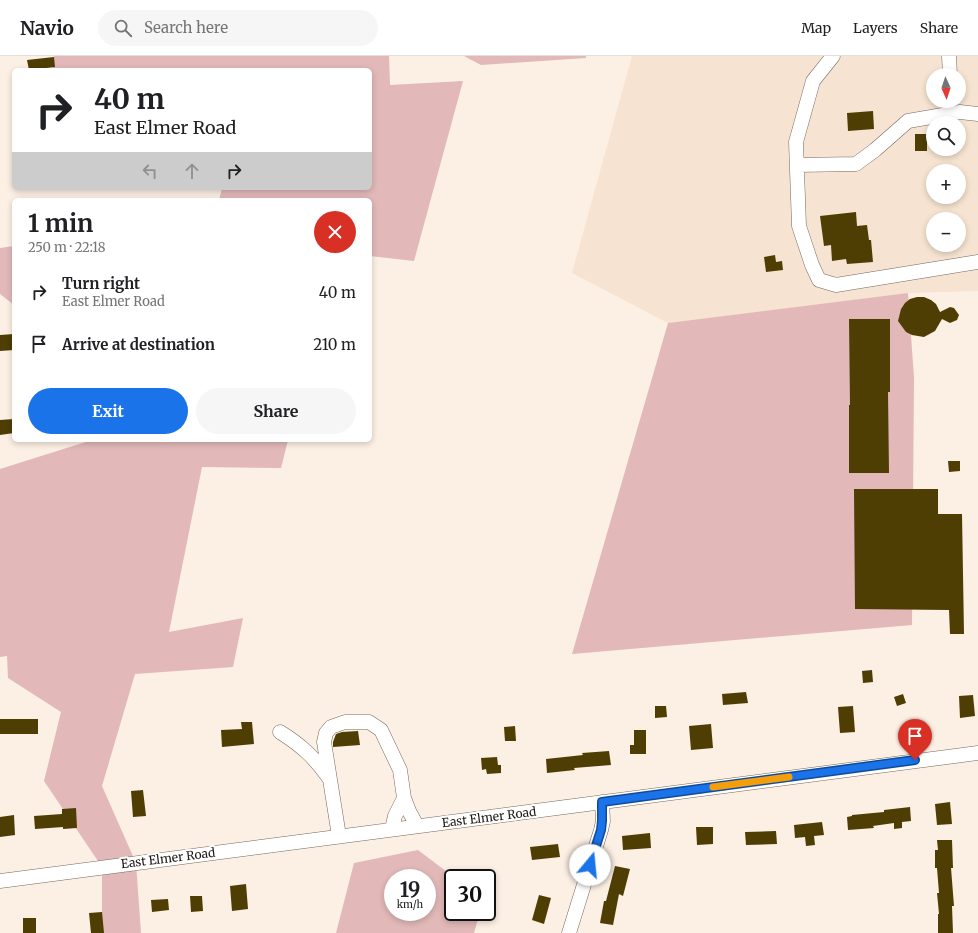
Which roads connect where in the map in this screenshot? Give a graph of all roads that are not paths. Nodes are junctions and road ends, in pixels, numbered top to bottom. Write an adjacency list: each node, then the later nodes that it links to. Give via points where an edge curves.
1 (833, 56): 7 (street, via 813,81 796,142)
2 (949, 56): 3 (street)
3 (950, 68)
4 (949, 108): 7 (street, via 908,121 856,164)
5 (954, 108): 6 (street, via 960,112)
6 (978, 114)
7 (797, 165): 8 (street, via 799,226 819,280 836,285)
8 (978, 262)
9 (280, 732): 11 (street, via 298,743 314,758)
10 (978, 752): 13 (street, East Elmer Road)
11 (330, 780): 12 (street, via 324,742 326,733 331,727 345,722 369,722 381,730 387,740 400,770); 16 (street)
12 (404, 798): 14 (street); 15 (street)
13 (602, 802): 14 (street, East Elmer Road); 18 (street, via 601,830)
14 (417, 826): 15 (street, East Elmer Road)
15 (392, 829): 16 (street, East Elmer Road)
16 (339, 836): 17 (street, East Elmer Road)
17 (0, 881)
18 (569, 933)

